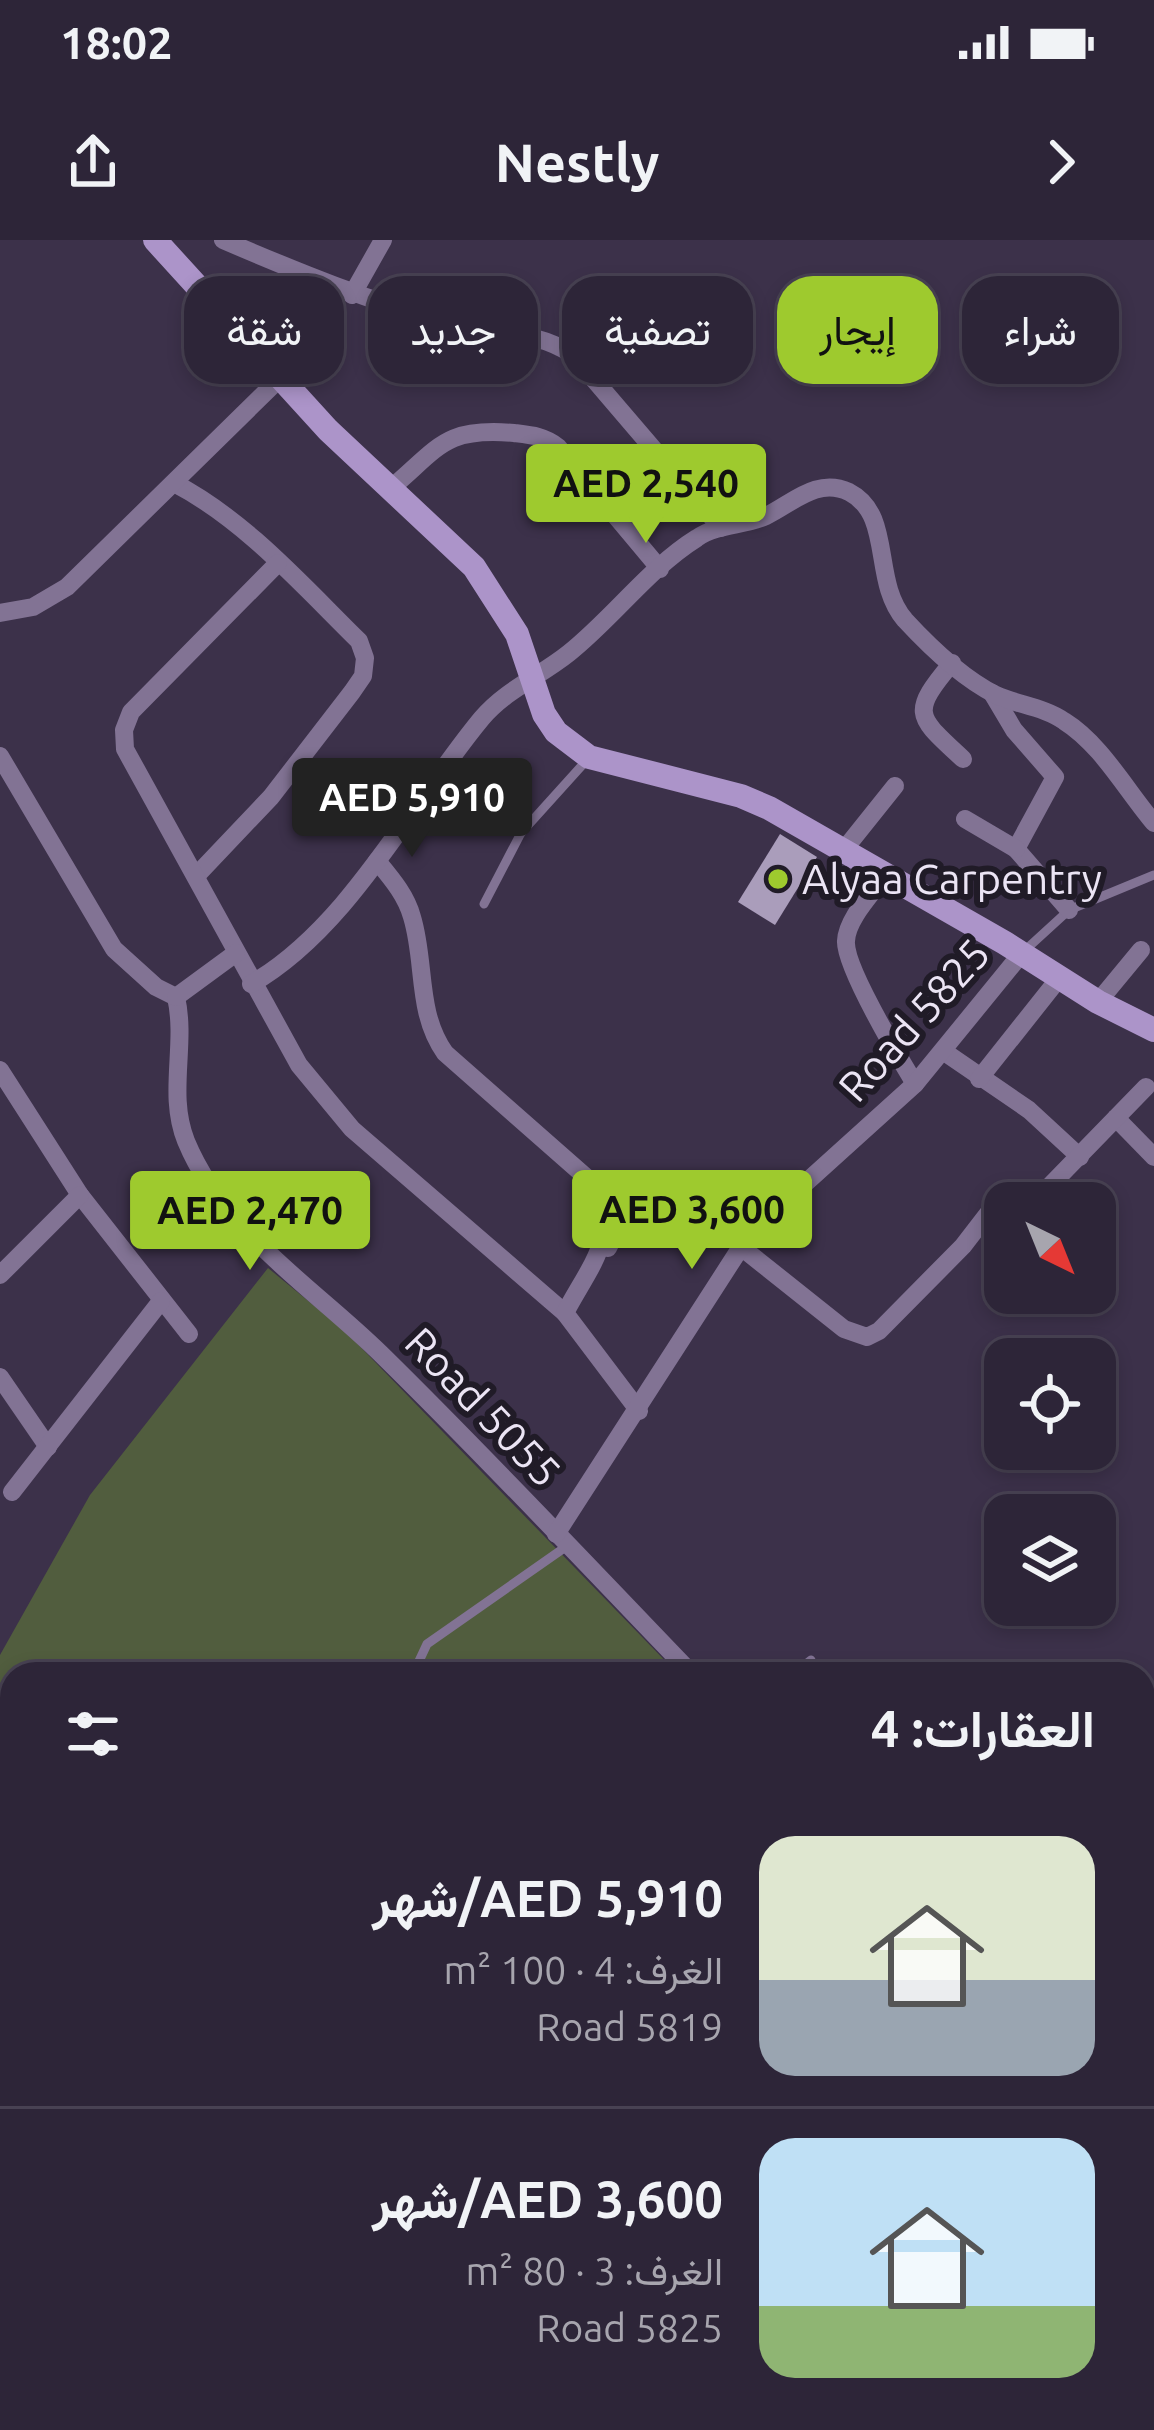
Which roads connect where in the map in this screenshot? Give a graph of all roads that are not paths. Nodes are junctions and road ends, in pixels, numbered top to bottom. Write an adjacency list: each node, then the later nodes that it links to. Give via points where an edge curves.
1 (155, 240): 4 (street)
2 (224, 240): 5 (street)
3 (383, 240): 5 (street)
4 (188, 276)
5 (352, 295): 10 (street, via 557,344)
6 (274, 384): 8 (street)
7 (286, 384): 9 (street)
8 (174, 483): 11 (street); 13 (street, via 67,587 33,607)
9 (390, 489): 12 (street, via 459,433 540,436); 15 (street, via 474,568 517,634)
10 (722, 528): 12 (street, via 696,538); 14 (street, via 821,487 855,495 876,523 891,600)
11 (278, 562): 29 (street, via 130,712 124,730 125,749); 29 (street, via 359,641 363,676 272,797)
12 (660, 569): 15 (street, via 572,651)
13 (0, 613)
14 (952, 663): 16 (street); 18 (street, via 922,711)
15 (531, 676): 17 (street, via 556,732); 20 (street, via 479,721)
16 (992, 693): 23 (street, via 1078,731); 25 (street, via 1055,777)
17 (589, 757): 24 (lane); 26 (street, via 740,796)
18 (963, 759)
19 (2, 762): 38 (street, via 114,949)
20 (439, 780): 24 (lane); 27 (street)
21 (896, 787): 26 (street)
22 (965, 819): 25 (street)
23 (1154, 823)
24 (521, 833): 31 (lane)
25 (1016, 849): 32 (street)
26 (843, 851): 30 (street)
27 (377, 861): 37 (street, via 290,961); 54 (street, via 413,920 435,1038 595,1185 605,1207 607,1232)
28 (1154, 874): 32 (lane)
29 (196, 876): 34 (street)
30 (884, 877): 35 (street); 44 (street, via 850,926 847,953)
31 (484, 904)
32 (1069, 910): 35 (lane)
33 (1142, 950): 39 (street)
34 (236, 952): 37 (street); 38 (street)
35 (1022, 953): 36 (street); 41 (street, Road 5825)
36 (1060, 977): 39 (street); 43 (street)
37 (251, 984): 54 (street, via 299,1065 352,1129)
38 (176, 997): 60 (street, Road 5055, via 180,1122 228,1208)
39 (1098, 1002): 40 (street)
40 (1154, 1030)
41 (943, 1051): 43 (street); 44 (street, Road 5825)
42 (1, 1074): 50 (street)
43 (980, 1079): 47 (street)
44 (915, 1084): 51 (street, Road 5825)
45 (1146, 1087): 46 (street)
46 (1117, 1118): 47 (street); 48 (street)
47 (1079, 1156): 51 (street, via 1034,1199 1000,1198 963,1246 867,1337 844,1329)
48 (1154, 1157)
49 (638, 1189): 54 (street)
50 (80, 1195): 52 (street); 53 (street)
51 (741, 1247): 57 (street, Road 5825)
52 (0, 1275)
53 (161, 1301): 55 (street); 58 (street)
54 (568, 1317): 57 (street)
55 (189, 1334)
56 (0, 1377): 58 (street)
57 (639, 1412): 60 (street, Road 5825)
58 (48, 1447): 59 (street)
59 (12, 1492)
60 (562, 1539): 62 (lane, via 427,1644); 63 (street, Road 5055)
61 (811, 1660): 64 (lane)
62 (419, 1662)
63 (680, 1662)
64 (809, 1662)

